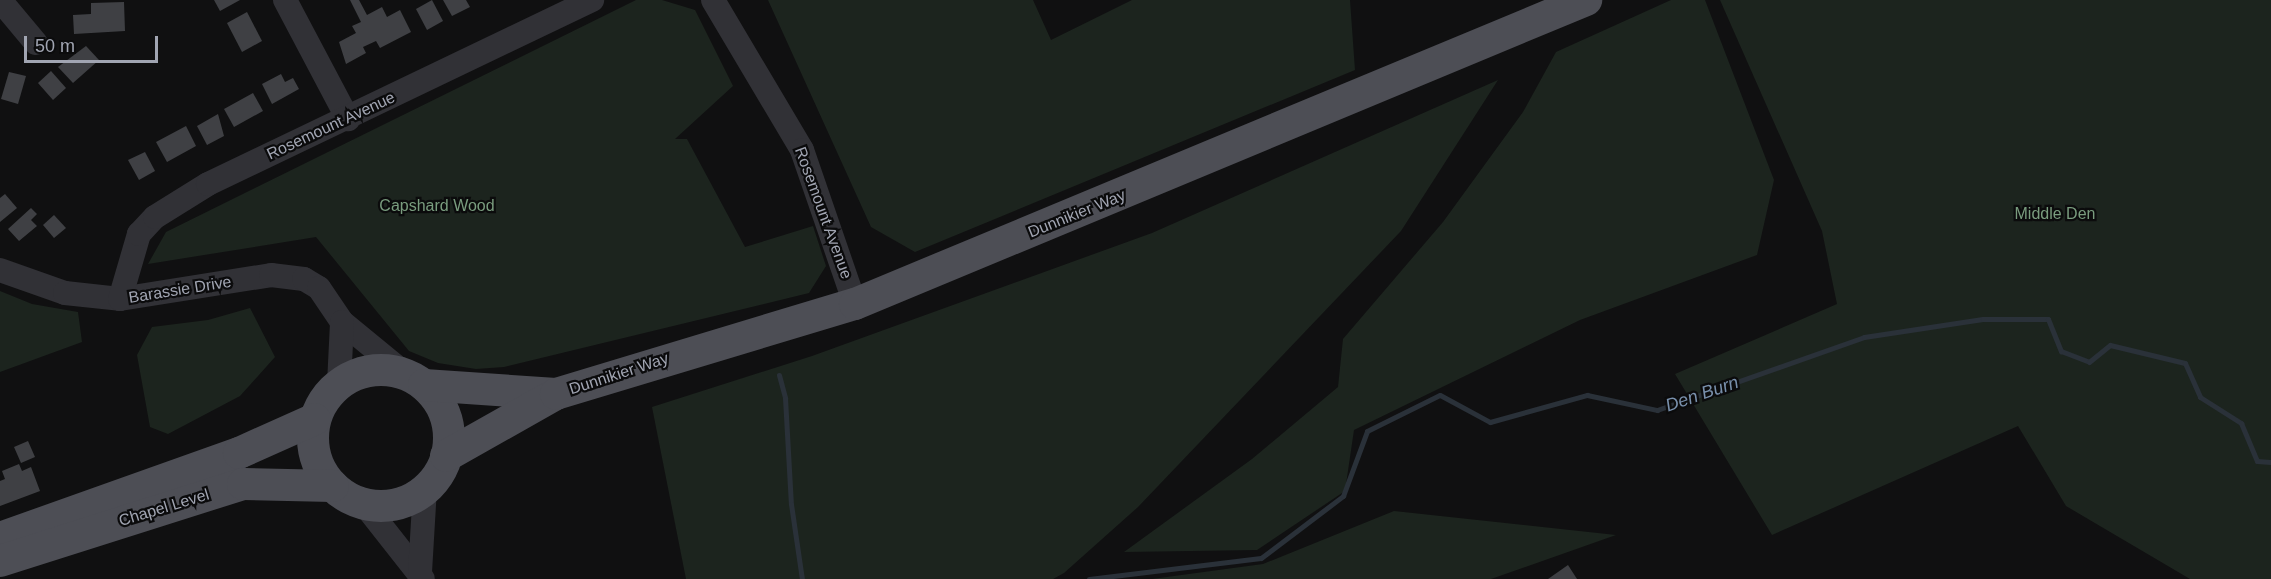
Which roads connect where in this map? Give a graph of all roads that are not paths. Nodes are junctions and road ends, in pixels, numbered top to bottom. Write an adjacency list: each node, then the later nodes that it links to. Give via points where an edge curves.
1 (285, 0): 7 (street)
2 (592, 0): 7 (street, Rosemount Avenue)
3 (713, 0): 10 (street, Rosemount Avenue, via 802,150)
4 (1586, 0): 10 (main road, Dunnikier Way)
5 (6, 2): 6 (street)
6 (36, 43)
7 (348, 119): 9 (street, Rosemount Avenue, via 208,184 155,217 139,234)
8 (0, 270): 9 (street, Barassie Drive, via 65,293)
9 (120, 299): 11 (street, Barassie Drive, via 271,275 289,276 319,288)
10 (855, 304): 14 (main road, Dunnikier Way)
11 (342, 322): 12 (street, Barassie Drive); 13 (street)
12 (414, 379): 13 (main road, via 370,371); 14 (main road, Dunnikier Way); 16 (main road, via 446,417)
13 (339, 384): 15 (main road, via 324,400)
14 (556, 394): 16 (main road, Dunnikier Way)
15 (315, 419): 17 (main road, via 315,455); 20 (main road, Chapel Level, via 239,453)
16 (446, 456): 18 (main road)
17 (333, 486): 19 (main road); 21 (main road, Chapel Level, via 243,484)
18 (425, 489): 19 (main road, via 406,501 386,506); 22 (street)
19 (364, 504): 22 (street)
20 (0, 538)
21 (0, 561)
22 (421, 575)

